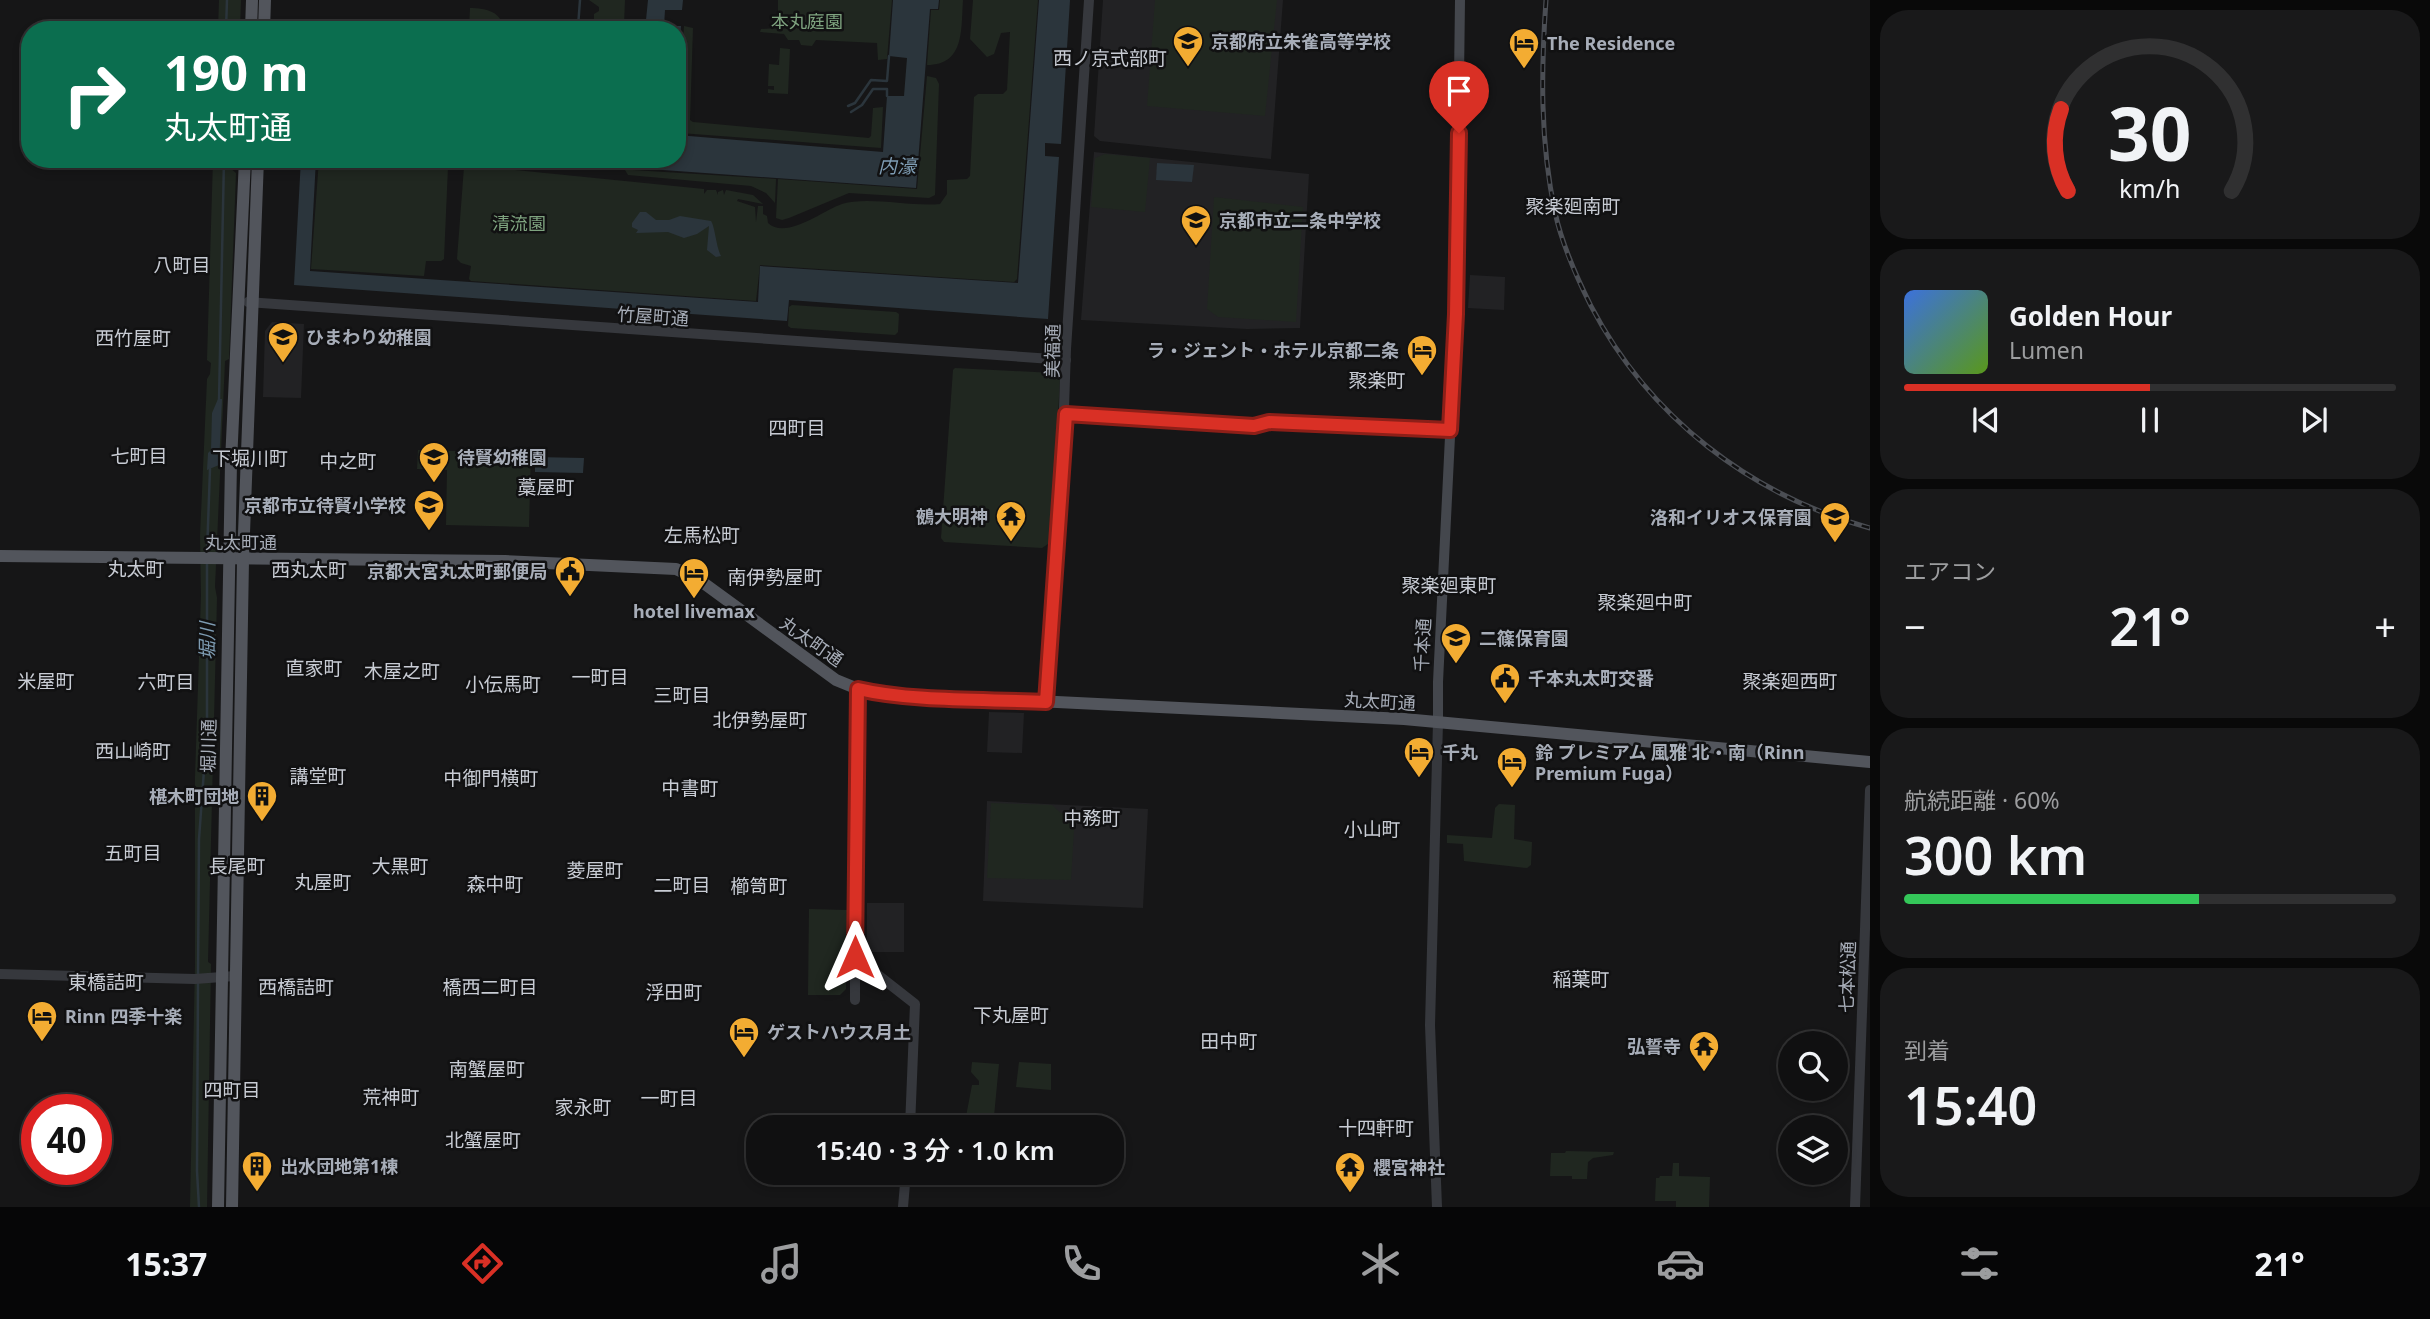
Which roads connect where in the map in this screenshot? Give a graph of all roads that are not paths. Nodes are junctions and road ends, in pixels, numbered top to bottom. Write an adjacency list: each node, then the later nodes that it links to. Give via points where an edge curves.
1 (252, 0): 5 (main road)
2 (265, 0): 6 (main road)
3 (1089, 0): 11 (street, 美福通)
4 (1460, 0): 13 (main road, 千本通)
5 (251, 21)
6 (264, 21)
7 (244, 168): 9 (main road, 堀川通)
8 (258, 168): 10 (main road, 堀川通)
9 (237, 302): 10 (street, 竹屋町通); 15 (main road, 堀川通)
10 (252, 303): 11 (street, 竹屋町通); 16 (main road, 堀川通)
11 (1066, 360): 12 (street, 美福通)
12 (1066, 414): 13 (street, via 1254,426 1269,422); 18 (street, 美福通)
13 (1450, 430): 19 (main road, 千本通)
14 (0, 556): 15 (main road, 丸太町通)
15 (223, 560): 16 (main road, 丸太町通); 25 (main road, 堀川通)
16 (243, 560): 17 (main road, 丸太町通, via 505,561 676,569 698,579 836,680); 24 (main road, 堀川通)
17 (858, 689): 18 (main road, 丸太町通); 22 (street)
18 (1046, 702): 19 (main road, 丸太町通)
19 (1438, 722): 20 (main road, 丸太町通); 32 (street, 千本通, via 1430,1025)
20 (1870, 762)
21 (1870, 790): 33 (street, 七本松通)
22 (855, 957): 26 (street); 27 (street, via 915,1004)
23 (0, 974): 25 (street)
24 (235, 976): 25 (street); 30 (main road, 堀川通)
25 (216, 979): 29 (main road, 堀川通)
26 (855, 1000)
27 (910, 1115)
28 (905, 1185): 31 (street)
29 (218, 1207)
30 (232, 1207)
31 (903, 1207)
32 (1437, 1207)
33 (1855, 1207)

